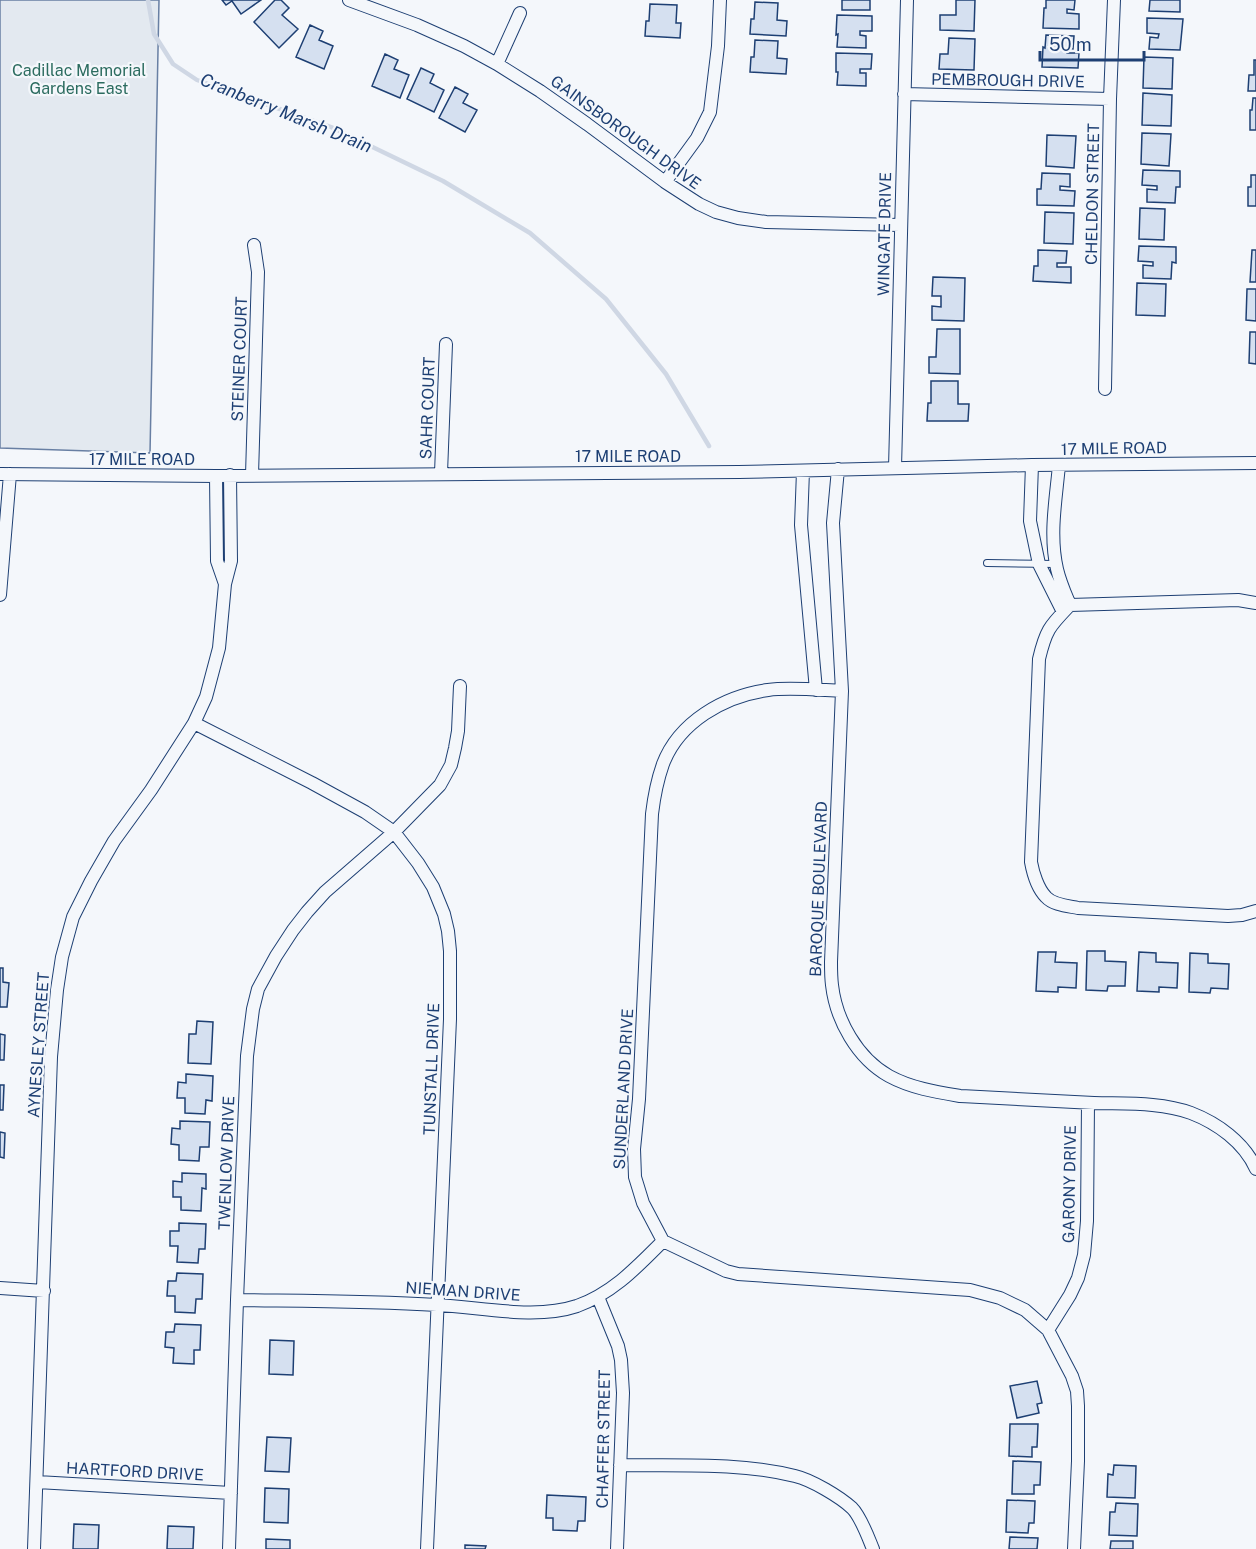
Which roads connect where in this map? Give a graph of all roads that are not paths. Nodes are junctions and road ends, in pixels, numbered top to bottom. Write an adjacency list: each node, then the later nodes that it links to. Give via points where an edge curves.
1 (349, 0): 6 (street, GAINSBOROUGH DRIVE, via 417,25)
2 (720, 0): 9 (street, via 710,112 697,138)
3 (907, 0): 7 (street, WINGATE DRIVE)
4 (1114, 0): 8 (street, CHELDON STREET)
5 (520, 13): 6 (street)
6 (497, 64): 9 (street, GAINSBOROUGH DRIVE, via 587,123)
7 (904, 94): 8 (street, PEMBROUGH DRIVE); 10 (street, WINGATE DRIVE)
8 (1110, 99): 13 (street, CHELDON STREET)
9 (665, 182): 10 (street, GAINSBOROUGH DRIVE, via 699,204 738,218)
10 (900, 225): 17 (street, WINGATE DRIVE)
11 (254, 244): 23 (street, STEINER COURT, via 258,273)
12 (446, 344): 20 (street, SAHR COURT)
13 (1105, 389)
14 (1256, 463): 16 (street, 17 MILE ROAD)
15 (1032, 465): 16 (street, 17 MILE ROAD); 17 (street, 17 MILE ROAD); 26 (street, via 1030,521)
16 (1059, 465): 27 (street, via 1054,522)
17 (896, 468): 18 (street, 17 MILE ROAD)
18 (838, 469): 19 (street, 17 MILE ROAD); 34 (street, BAROQUE BOULEVARD, via 834,523)
19 (803, 471): 20 (street, 17 MILE ROAD); 33 (street, via 801,525)
20 (441, 473): 23 (street, 17 MILE ROAD)
21 (5, 474): 24 (street, 17 MILE ROAD); 29 (street)
22 (230, 475): 23 (street, 17 MILE ROAD); 24 (street, 17 MILE ROAD); 28 (street, AYNESLEY STREET, via 231,561)
23 (252, 475)
24 (216, 476): 28 (street, AYNESLEY STREET, via 217,561)
25 (987, 563): 26 (lane)
26 (1040, 564): 27 (lane); 31 (street)
27 (1056, 564): 31 (street)
28 (225, 584): 35 (street, AYNESLEY STREET, via 219,648 206,697)
29 (0, 595)
30 (1256, 603): 31 (street, via 1238,600)
31 (1067, 608): 37 (street, via 1047,631 1039,659 1031,862 1047,898 1078,908 1228,916)
32 (460, 686): 36 (street, TWENLOW DRIVE, via 458,731 451,765 440,785)
33 (816, 690): 34 (street, SUNDERLAND DRIVE); 40 (street, SUNDERLAND DRIVE, via 748,694 712,709 676,742 663,762 655,788 634,1149 639,1193)
34 (842, 691): 38 (street, BAROQUE BOULEVARD, via 831,962 837,1009 849,1035 864,1056 888,1076 913,1086 960,1096)
35 (194, 723): 36 (street, TUNSTALL DRIVE, via 323,788); 42 (street, AYNESLEY STREET, via 91,881 73,917 62,957 51,1057)
36 (394, 832): 44 (street, TWENLOW DRIVE, via 307,912 258,989 247,1056); 45 (street, TUNSTALL DRIVE, via 433,887 449,941 450,1019)
37 (1256, 911)
38 (1088, 1103): 39 (street, BAROQUE BOULEVARD, via 1151,1105 1189,1113 1212,1123 1233,1139 1245,1149); 46 (street, GARONY DRIVE, via 1084,1255 1070,1295)
39 (1256, 1168)
40 (663, 1241): 43 (street, NIEMAN DRIVE); 46 (street, via 738,1274 970,1290 1014,1304)
41 (0, 1288): 42 (street)
42 (44, 1291): 48 (street, AYNESLEY STREET)
43 (598, 1297): 45 (street, NIEMAN DRIVE, via 538,1313); 47 (street, CHAFFER STREET, via 621,1360)
44 (237, 1299): 45 (street, NIEMAN DRIVE); 49 (street, TWENLOW DRIVE)
45 (438, 1305): 52 (street, TUNSTALL DRIVE)
46 (1048, 1330): 55 (street, via 1077,1391)
47 (620, 1465): 53 (street, CHAFFER STREET); 54 (street, via 731,1467 798,1477 822,1487 853,1509)
48 (37, 1482): 49 (street, HARTFORD DRIVE); 50 (street, AYNESLEY STREET)
49 (231, 1493): 51 (street, TWENLOW DRIVE)
50 (34, 1549)
51 (229, 1549)
52 (427, 1549)
53 (617, 1549)
54 (873, 1549)
55 (1074, 1549)

